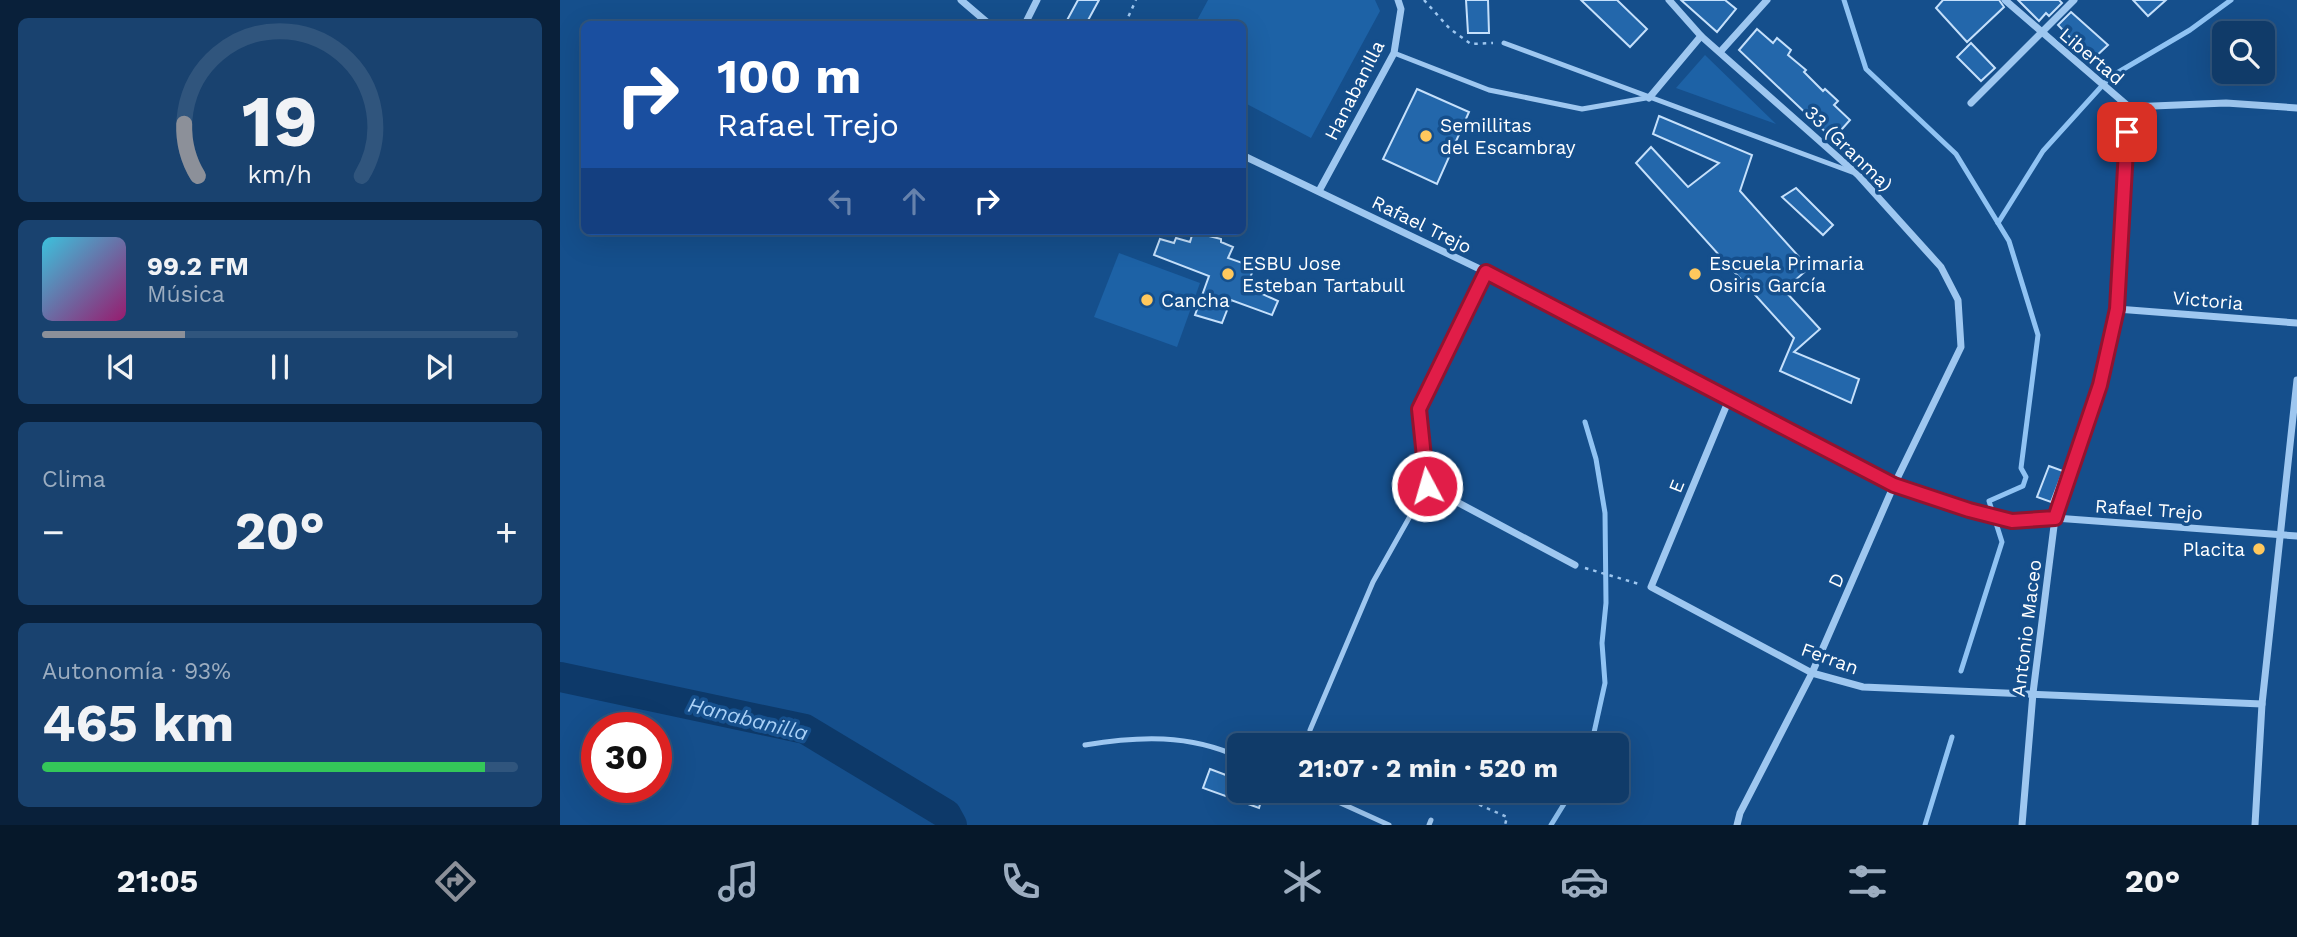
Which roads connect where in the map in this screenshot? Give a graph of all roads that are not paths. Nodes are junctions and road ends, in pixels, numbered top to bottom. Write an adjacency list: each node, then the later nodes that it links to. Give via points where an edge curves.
1 (961, 0): 8 (street)
2 (1037, 0): 9 (street)
3 (1398, 0): 14 (street, Hanabanilla, via 1401,9)
4 (1669, 0): 11 (street, 33 (Granma))
5 (1767, 0): 13 (street)
6 (2005, 0): 10 (street, Libertad)
7 (2074, 0): 10 (street)
8 (986, 21)
9 (1026, 21)
10 (2040, 33): 16 (street); 17 (street, Libertad)
11 (1701, 36): 13 (street, 33 (Granma)); 15 (street)
12 (1504, 43): 15 (lane)
13 (1721, 51): 20 (street, 33 (Granma))
14 (1394, 53): 15 (lane, via 1489,90 1582,109); 21 (street, Hanabanilla)
15 (1649, 98): 20 (lane)
16 (1971, 103)
17 (2129, 107): 18 (street, Libertad, via 2226,103); 23 (street, Antonio Maceo)
18 (2297, 108)
19 (1246, 157): 21 (street, Rafael Trejo)
20 (1858, 174): 25 (street, 33 (Granma), via 1941,267 1958,300)
21 (1319, 191): 22 (street, Rafael Trejo)
22 (1486, 272): 27 (street, Rafael Trejo); 29 (street, via 1419,409)
23 (2117, 309): 24 (street, Victoria); 30 (street, Antonio Maceo, via 2100,385)
24 (2297, 323)
25 (1961, 347): 28 (street, D)
26 (2297, 380): 31 (street)
27 (1730, 397): 28 (street, Rafael Trejo); 34 (street, E)
28 (1894, 485): 30 (street, Rafael Trejo, via 2012,521); 35 (street, D)
29 (1427, 486): 33 (street); 38 (lane, via 1373,582)
30 (2055, 518): 31 (street, Rafael Trejo); 36 (street, Antonio Maceo)
31 (2279, 534): 32 (street, Rafael Trejo); 37 (street)
32 (2297, 536)
33 (1575, 565)
34 (1651, 587): 35 (street, Ferran)
35 (1812, 673): 36 (street, Ferran, via 1863,687); 43 (street, D)
36 (2033, 693): 37 (street, Ferran); 44 (street, Antonio Maceo)
37 (2262, 704): 45 (street)
38 (1310, 730)
39 (1085, 744): 40 (lane, via 1175,738)
40 (1227, 752)
41 (1340, 803): 42 (lane)
42 (1389, 825)
43 (1737, 825)
44 (2022, 825)
45 (2255, 825)

